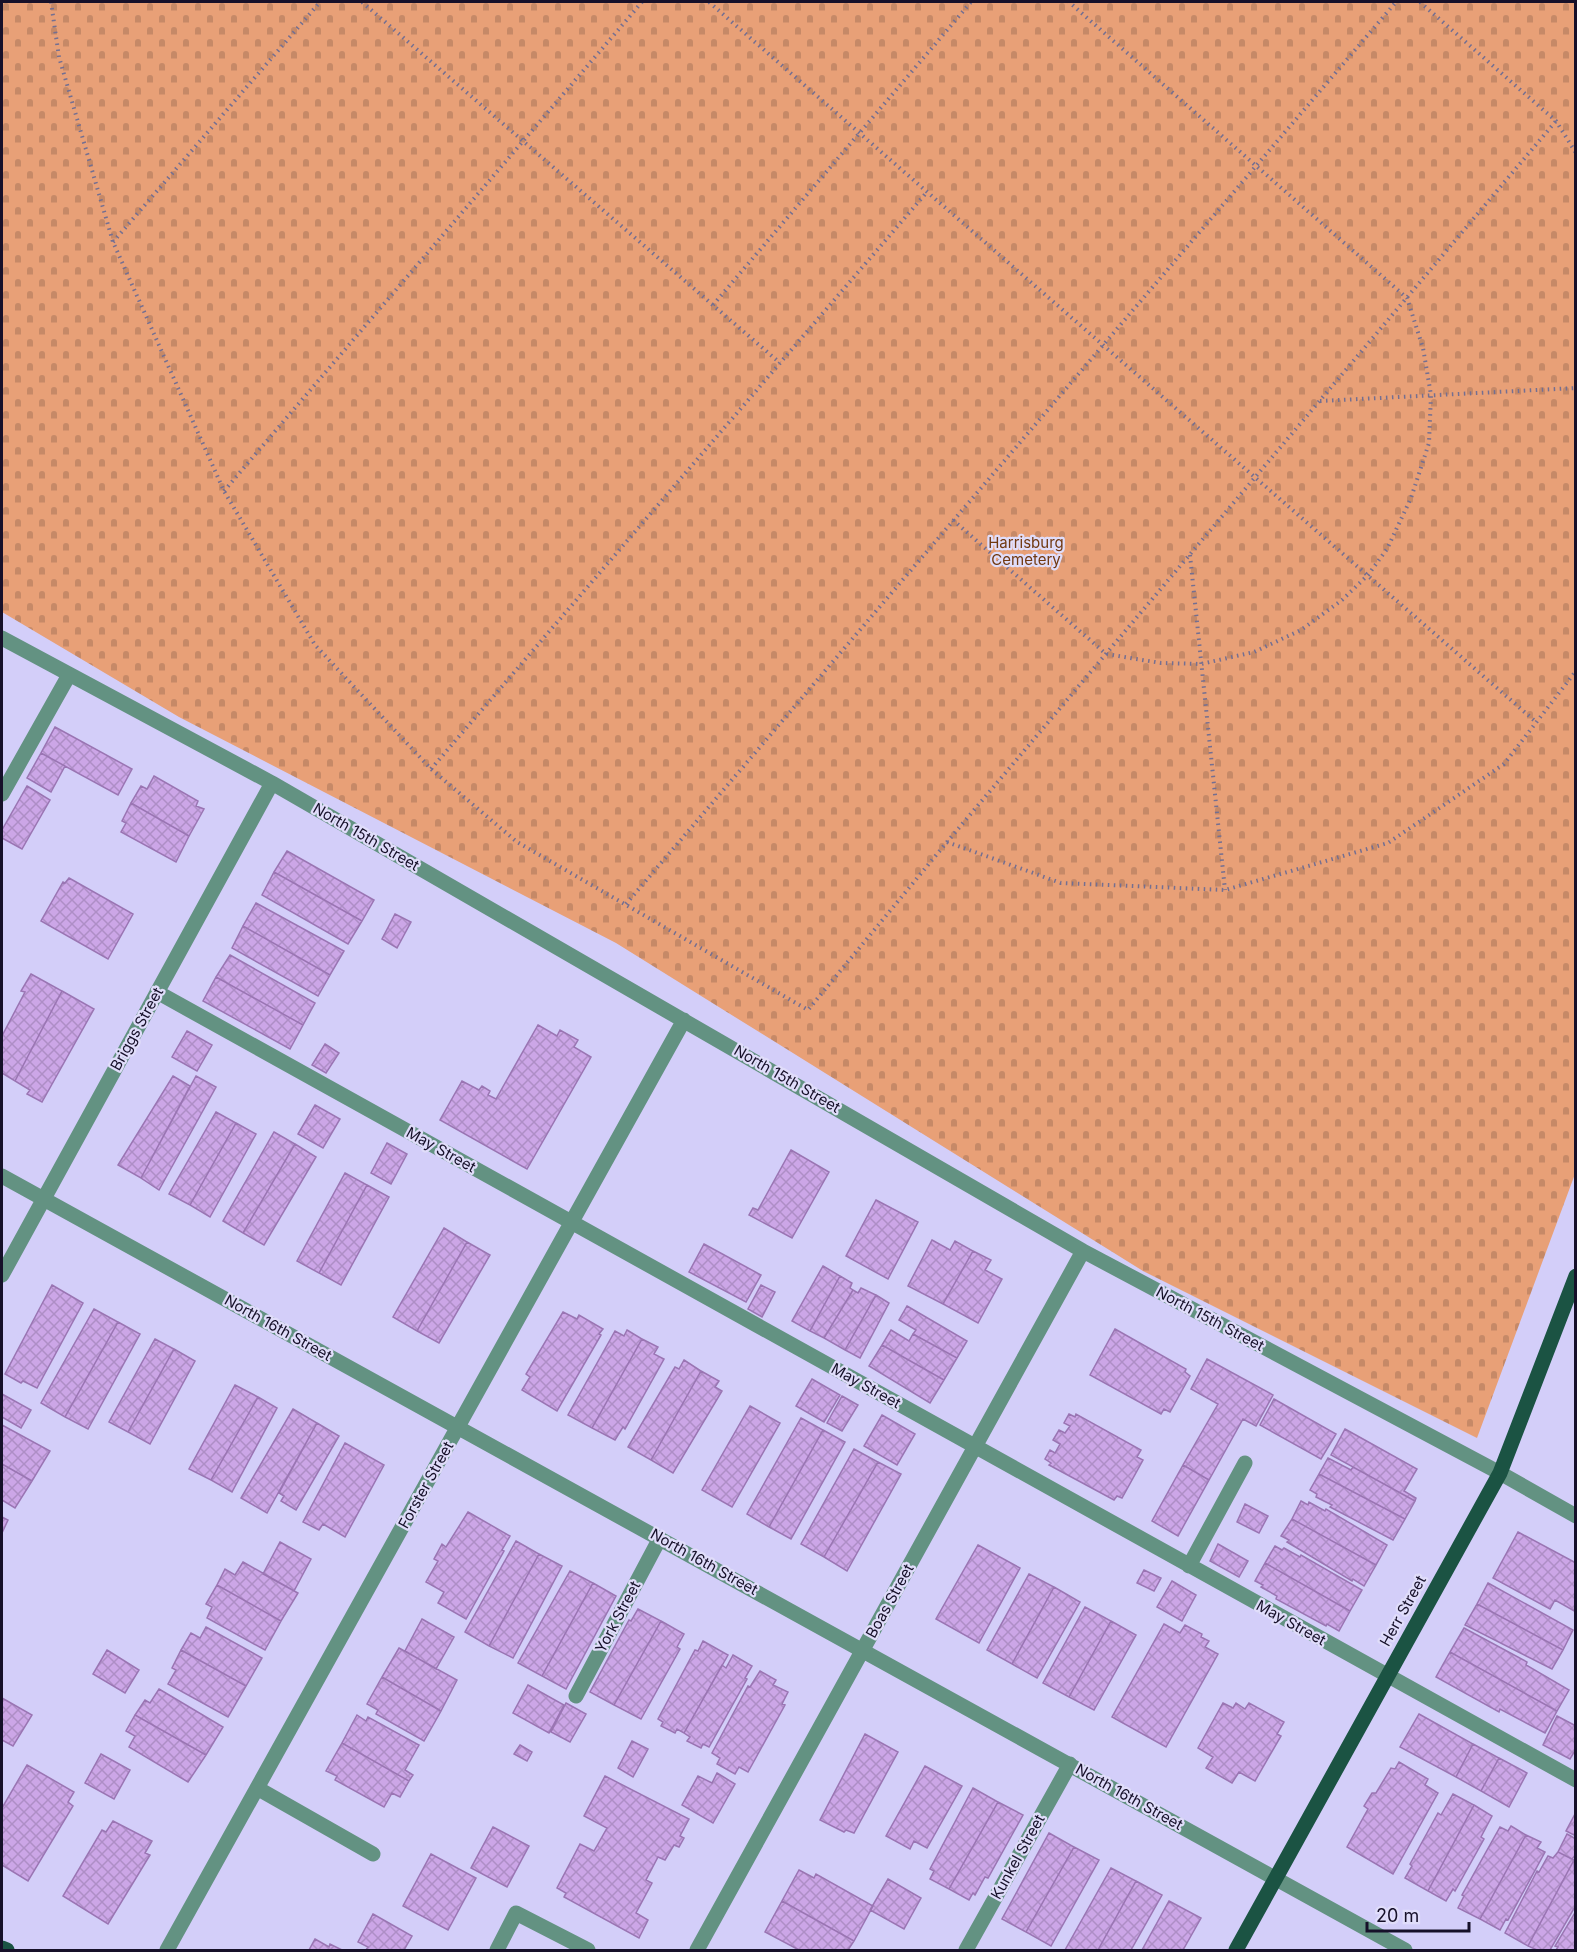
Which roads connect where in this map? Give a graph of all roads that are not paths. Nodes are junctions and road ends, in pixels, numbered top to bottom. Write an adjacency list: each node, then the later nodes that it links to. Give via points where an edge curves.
1 (2, 638): 2 (street, North 15th Street)
2 (69, 675): 3 (street, North 15th Street); 4 (street)
3 (272, 783): 5 (street, Briggs Street); 6 (street, North 15th Street)
4 (2, 794)
5 (157, 992): 8 (street, Briggs Street); 9 (street, May Street)
6 (684, 1020): 9 (street, Forster Street); 10 (street, North 15th Street)
7 (2, 1176): 8 (street, North 16th Street)
8 (43, 1199): 11 (street, Briggs Street); 13 (street, North 16th Street)
9 (572, 1223): 13 (street, Forster Street); 14 (street, May Street)
10 (1083, 1251): 14 (street, Boas Street); 16 (street, North 15th Street)
11 (2, 1275)
12 (1575, 1276): 16 (main road, Herr Street)
13 (458, 1427): 18 (street, North 16th Street); 25 (street, Forster Street)
14 (975, 1447): 19 (street, May Street); 20 (street, Boas Street)
15 (1245, 1463): 19 (street)
16 (1500, 1473): 17 (street, North 15th Street); 21 (main road, Herr Street)
17 (1575, 1516)
18 (660, 1538): 20 (street, North 16th Street); 22 (street, York Street)
19 (1189, 1566): 21 (street, May Street)
20 (862, 1650): 23 (street, North 16th Street); 33 (street, Boas Street)
21 (1387, 1677): 24 (street, May Street); 27 (main road, Herr Street)
22 (576, 1696)
23 (1070, 1764): 27 (street, North 16th Street); 34 (street, Kunkel Street)
24 (1575, 1780)
25 (256, 1788): 26 (street); 30 (street, Forster Street)
26 (373, 1854)
27 (1276, 1878): 35 (main road, Herr Street); 36 (street, North 16th Street)
28 (2, 1948): 29 (main road)
29 (7, 1950)
30 (167, 1950)
31 (497, 1950): 32 (street, via 516,1913)
32 (588, 1950)
33 (697, 1950)
34 (966, 1950)
35 (1236, 1950)
36 (1405, 1950)

